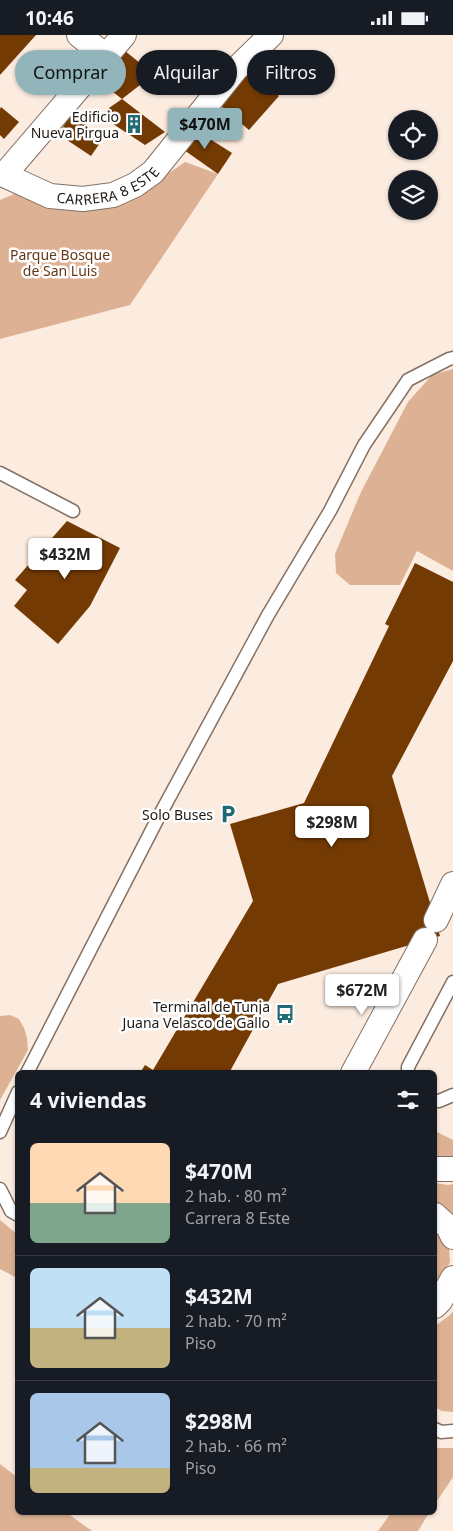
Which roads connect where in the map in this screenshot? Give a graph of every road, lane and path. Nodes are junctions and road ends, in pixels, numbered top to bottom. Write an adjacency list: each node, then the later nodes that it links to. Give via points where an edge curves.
1 (79, 35): 4 (street)
2 (124, 35): 5 (street)
3 (271, 35): 7 (street, CARRERA 8 ESTE, via 235,70 153,173 135,185 114,195 83,199 50,196)
4 (98, 50)
5 (111, 50)
6 (71, 95): 7 (street)
7 (2, 172)
8 (453, 358): 14 (lane, via 408,380 364,445 162,811)
9 (0, 473): 10 (lane)
10 (73, 511)
11 (453, 884): 13 (street)
12 (453, 983): 15 (lane)
13 (358, 1069)
14 (29, 1070)
15 (408, 1070)
16 (453, 1095): 18 (lane)
17 (15, 1099): 19 (lane)
18 (437, 1101)
19 (0, 1132)
20 (437, 1169): 21 (street)
21 (453, 1169)
22 (0, 1189): 23 (lane)
23 (15, 1213)
24 (437, 1217): 25 (street)
25 (453, 1237)
26 (453, 1278): 27 (street)
27 (437, 1304)
28 (437, 1430): 29 (lane)
29 (453, 1431)

